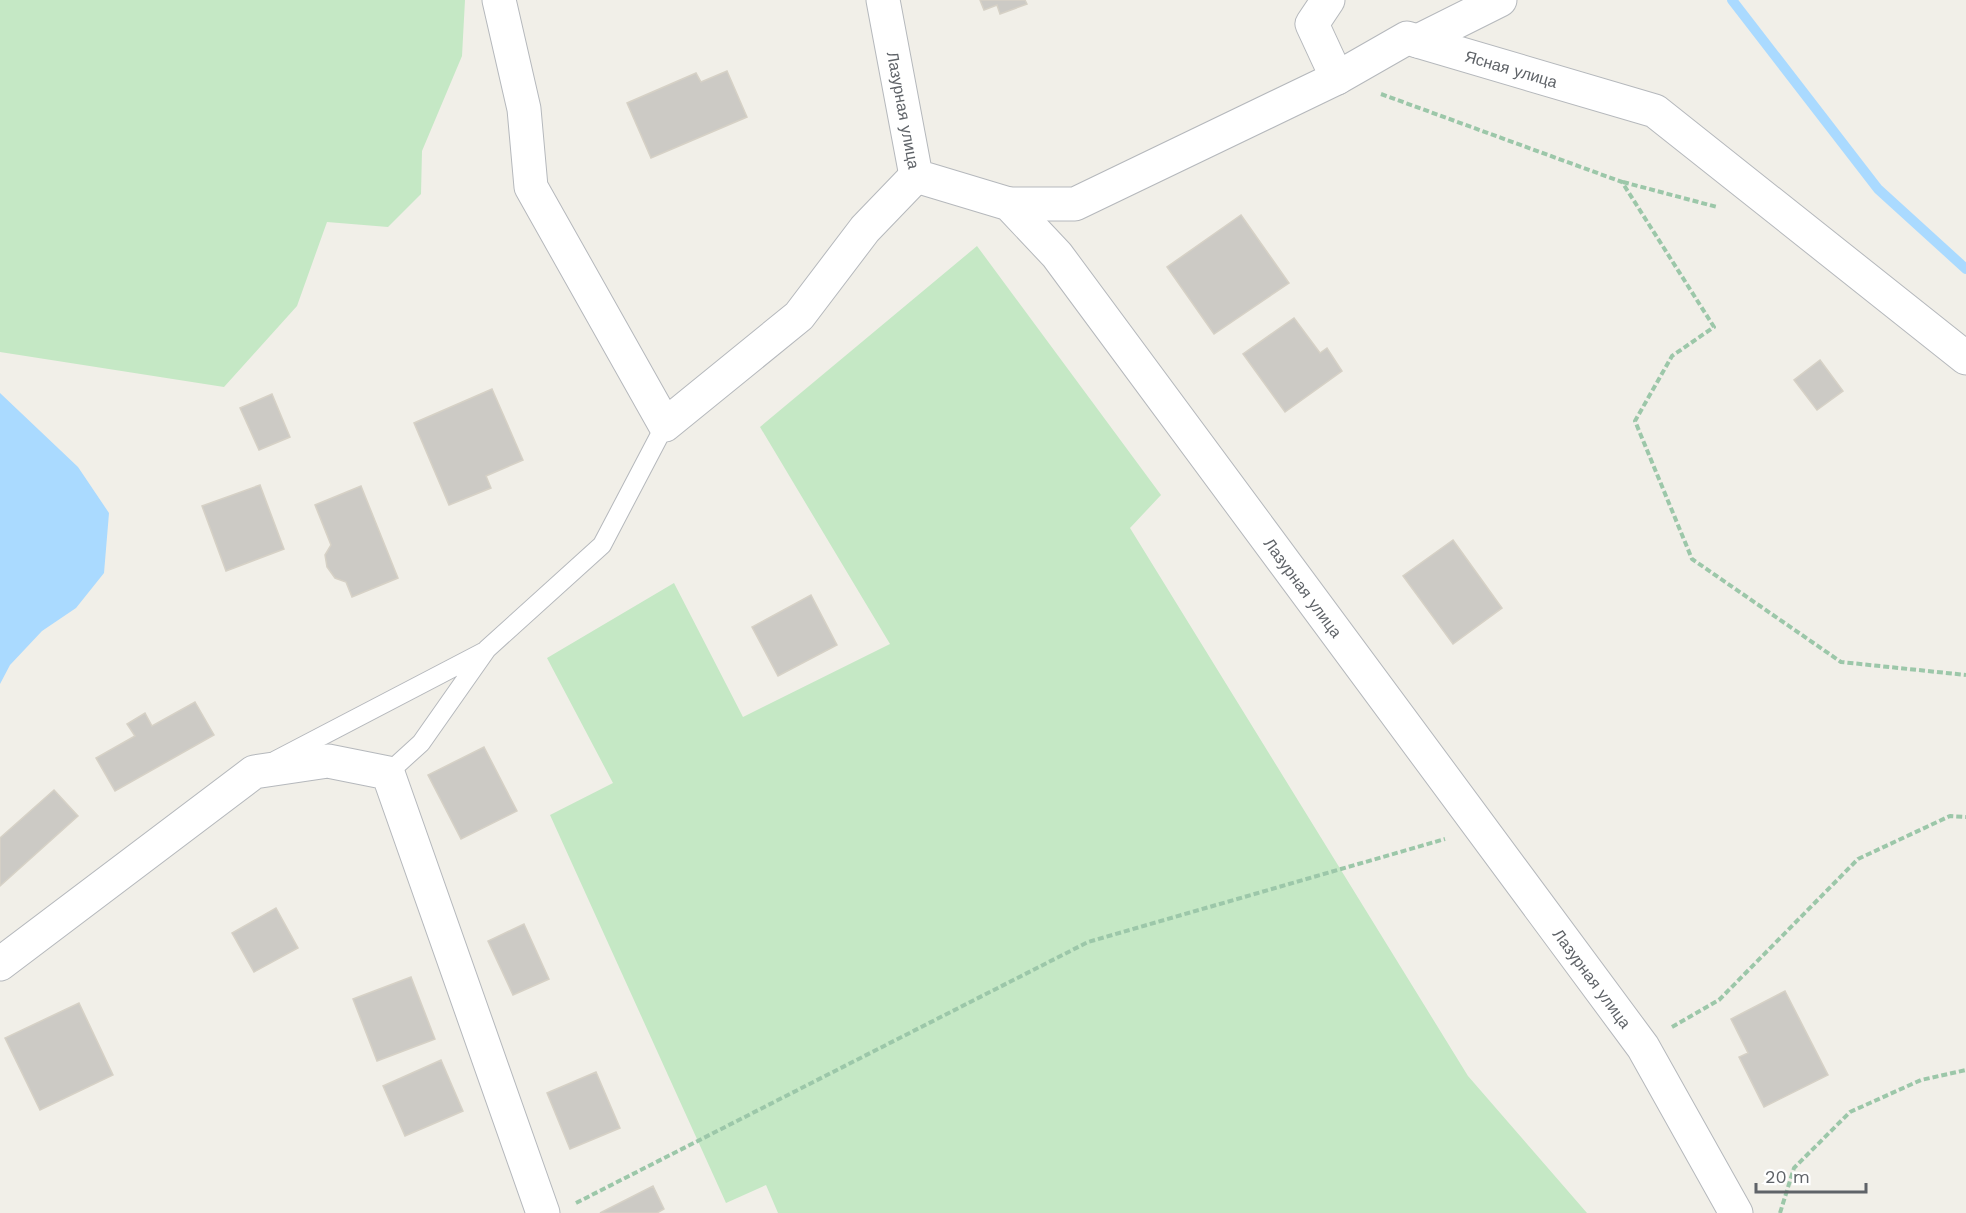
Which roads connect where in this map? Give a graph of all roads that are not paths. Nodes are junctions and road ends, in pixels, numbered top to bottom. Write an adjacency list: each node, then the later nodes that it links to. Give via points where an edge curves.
1 (499, 0): 10 (street, via 524,109 531,187)
2 (883, 0): 7 (street, Лазурная улица)
3 (1328, 0): 6 (street, via 1312,24)
4 (1500, 0): 5 (street)
5 (1418, 41): 6 (street, Ясная улица, via 1407,38); 9 (street, Ясная улица, via 1655,111)
6 (1337, 78): 8 (street, Ясная улица, via 1075,204)
7 (916, 176): 8 (street, Лазурная улица); 10 (street, via 865,230 799,316)
8 (1009, 204): 16 (street, Лазурная улица, via 1064,264 1643,1047)
9 (1966, 358)
10 (665, 425): 11 (lane, via 602,545)
11 (487, 649): 12 (lane); 13 (lane, via 421,743)
12 (254, 772): 13 (street, via 328,761); 14 (street)
13 (388, 773): 15 (street)
14 (0, 964)
15 (555, 1210)
16 (1736, 1213)

